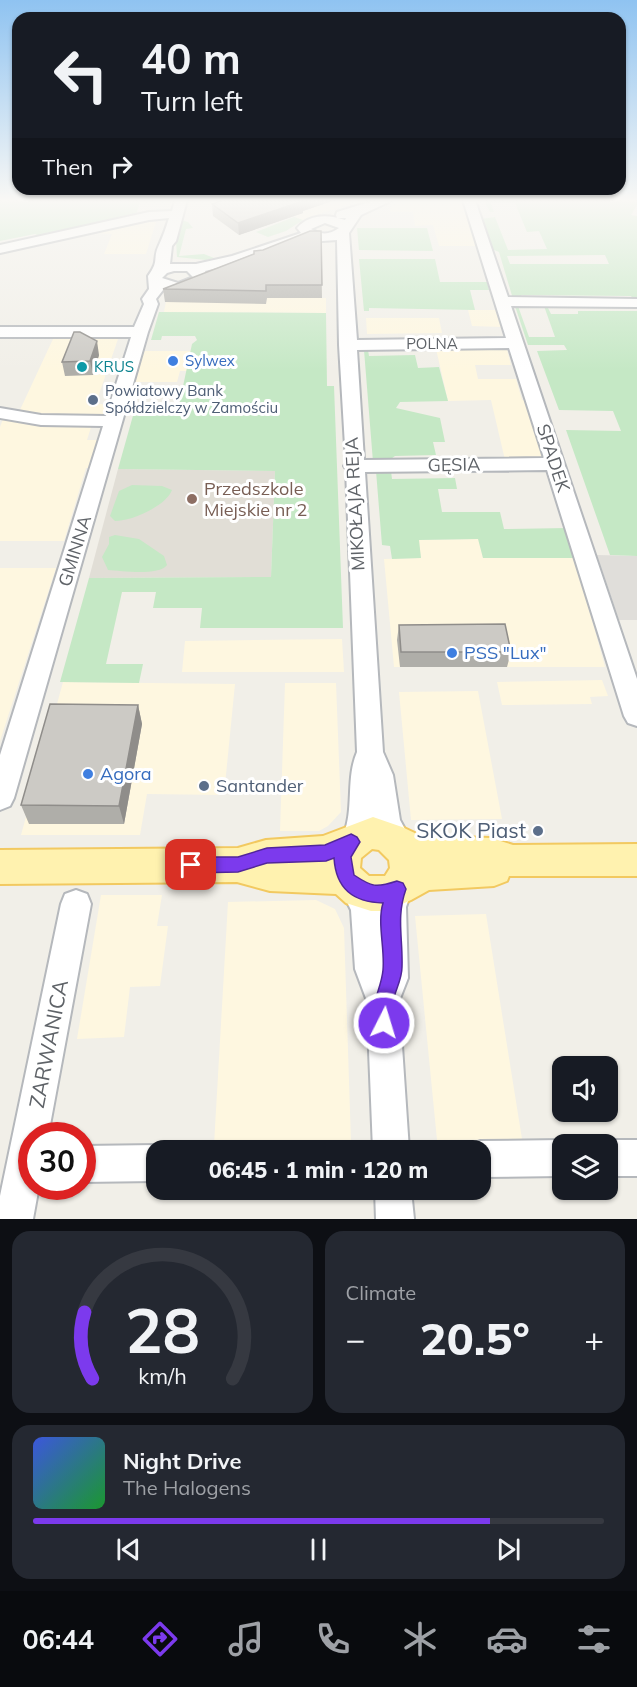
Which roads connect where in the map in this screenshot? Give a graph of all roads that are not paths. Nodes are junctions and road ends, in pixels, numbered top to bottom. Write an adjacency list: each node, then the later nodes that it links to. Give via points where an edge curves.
1 (163, 257): 7 (street, GMINNA)
2 (174, 257): 6 (street)
3 (243, 257): 6 (street, via 231,264)
4 (342, 257): 15 (street, MIKOŁAJA REJA)
5 (488, 257): 9 (street, SPADEK)
6 (192, 271): 7 (street); 8 (street, via 190,285)
7 (159, 276): 8 (street); 11 (street, GMINNA, via 149,299)
8 (172, 287): 11 (street)
9 (503, 302): 10 (street); 14 (street, SPADEK)
10 (637, 303)
11 (151, 304): 13 (street, GMINNA)
12 (0, 332): 13 (street)
13 (140, 333): 17 (street, GMINNA)
14 (517, 343): 15 (street, POLNA); 18 (street, SPADEK)
15 (347, 345): 19 (street, MIKOŁAJA REJA)
16 (0, 413): 17 (street, via 46,421)
17 (114, 421): 22 (street, GMINNA)
18 (555, 464): 19 (street, GĘSIA); 20 (street, SPADEK)
19 (353, 466): 21 (street, MIKOŁAJA REJA)
20 (637, 716)
21 (370, 752): 23 (street, MIKOŁAJA REJA, via 362,774 362,823); 24 (street, MIKOŁAJA REJA, via 380,774 385,822)
22 (0, 798)
23 (354, 840): 24 (main road, via 373,833 391,837); 27 (main road, via 326,853 267,856); 29 (main road, via 342,856 344,873)
24 (400, 844): 26 (main road, via 422,852 481,853); 30 (main road, via 410,866)
25 (637, 860): 26 (main road)
26 (513, 861): 30 (main road, via 485,871 425,873)
27 (238, 865): 28 (main road); 29 (main road, via 258,872 329,875)
28 (0, 867)
29 (351, 884): 30 (main road, via 375,895); 32 (street, via 366,909 371,969)
30 (399, 887): 32 (street, via 391,907 392,978)
31 (76, 904): 33 (street, ZARWANICA)
32 (383, 1001): 34 (street)
33 (36, 1122)
34 (390, 1140)
35 (552, 1158): 38 (street)
36 (618, 1158): 37 (street)
37 (637, 1158)
38 (491, 1160)
39 (146, 1163): 40 (street)
40 (96, 1164)
41 (19, 1200): 43 (street, ZARWANICA)
42 (394, 1200): 44 (street)
43 (14, 1219)
44 (395, 1219)

